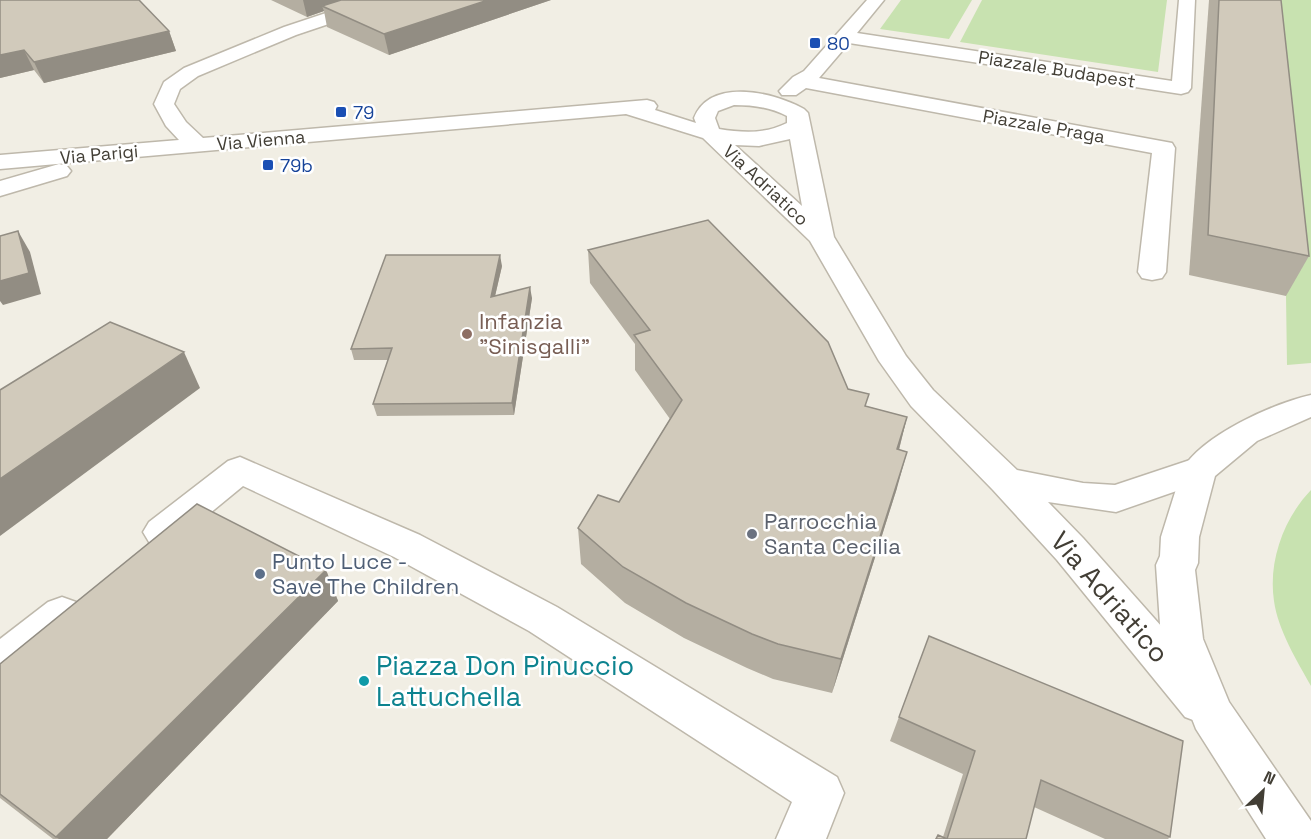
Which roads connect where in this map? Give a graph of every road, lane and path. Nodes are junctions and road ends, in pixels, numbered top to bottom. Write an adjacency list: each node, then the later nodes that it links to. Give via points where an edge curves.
1 (382, 0): 11 (street, Via Vienna, via 290,31 191,72 171,86 164,104 169,116)
2 (876, 0): 4 (street)
3 (1187, 0): 4 (street, Piazzale Budapest, via 1181,88)
4 (846, 37): 5 (street, via 811,75)
5 (800, 81): 7 (street); 16 (street, Piazzale Praga, via 1164,148)
6 (732, 99): 7 (street, Via Adriatico); 8 (street, Via Vienna); 10 (street, Via Adriatico, via 705,110)
7 (777, 102): 9 (street, Via Adriatico, via 797,113)
8 (625, 107): 10 (street, Via Vienna); 11 (street, Via Vienna)
9 (798, 126): 10 (street, Via Adriatico, via 761,140); 15 (street, Via Adriatico)
10 (710, 133): 15 (street, Via Adriatico)
11 (198, 146): 12 (street, Via Parigi)
12 (126, 152): 13 (street, Via Parigi); 14 (street)
13 (0, 162)
14 (0, 189)
15 (821, 237): 19 (street, Via Adriatico, via 894,361 922,398)
16 (1152, 272)
17 (1311, 406): 18 (street, Via Adriatico, via 1245,433)
18 (1199, 470): 19 (street, Via Adriatico, via 1116,499); 23 (street, Via Adriatico, via 1180,537 1179,563 1175,566 1182,639)
19 (1006, 481): 23 (street, Via Adriatico, via 1070,549)
20 (138, 552): 24 (street, via 240,470 407,546 543,619 820,793)
21 (92, 589): 22 (street)
22 (0, 664)
23 (1212, 715): 25 (street, Via Adriatico)
24 (801, 839)
25 (1294, 839)

